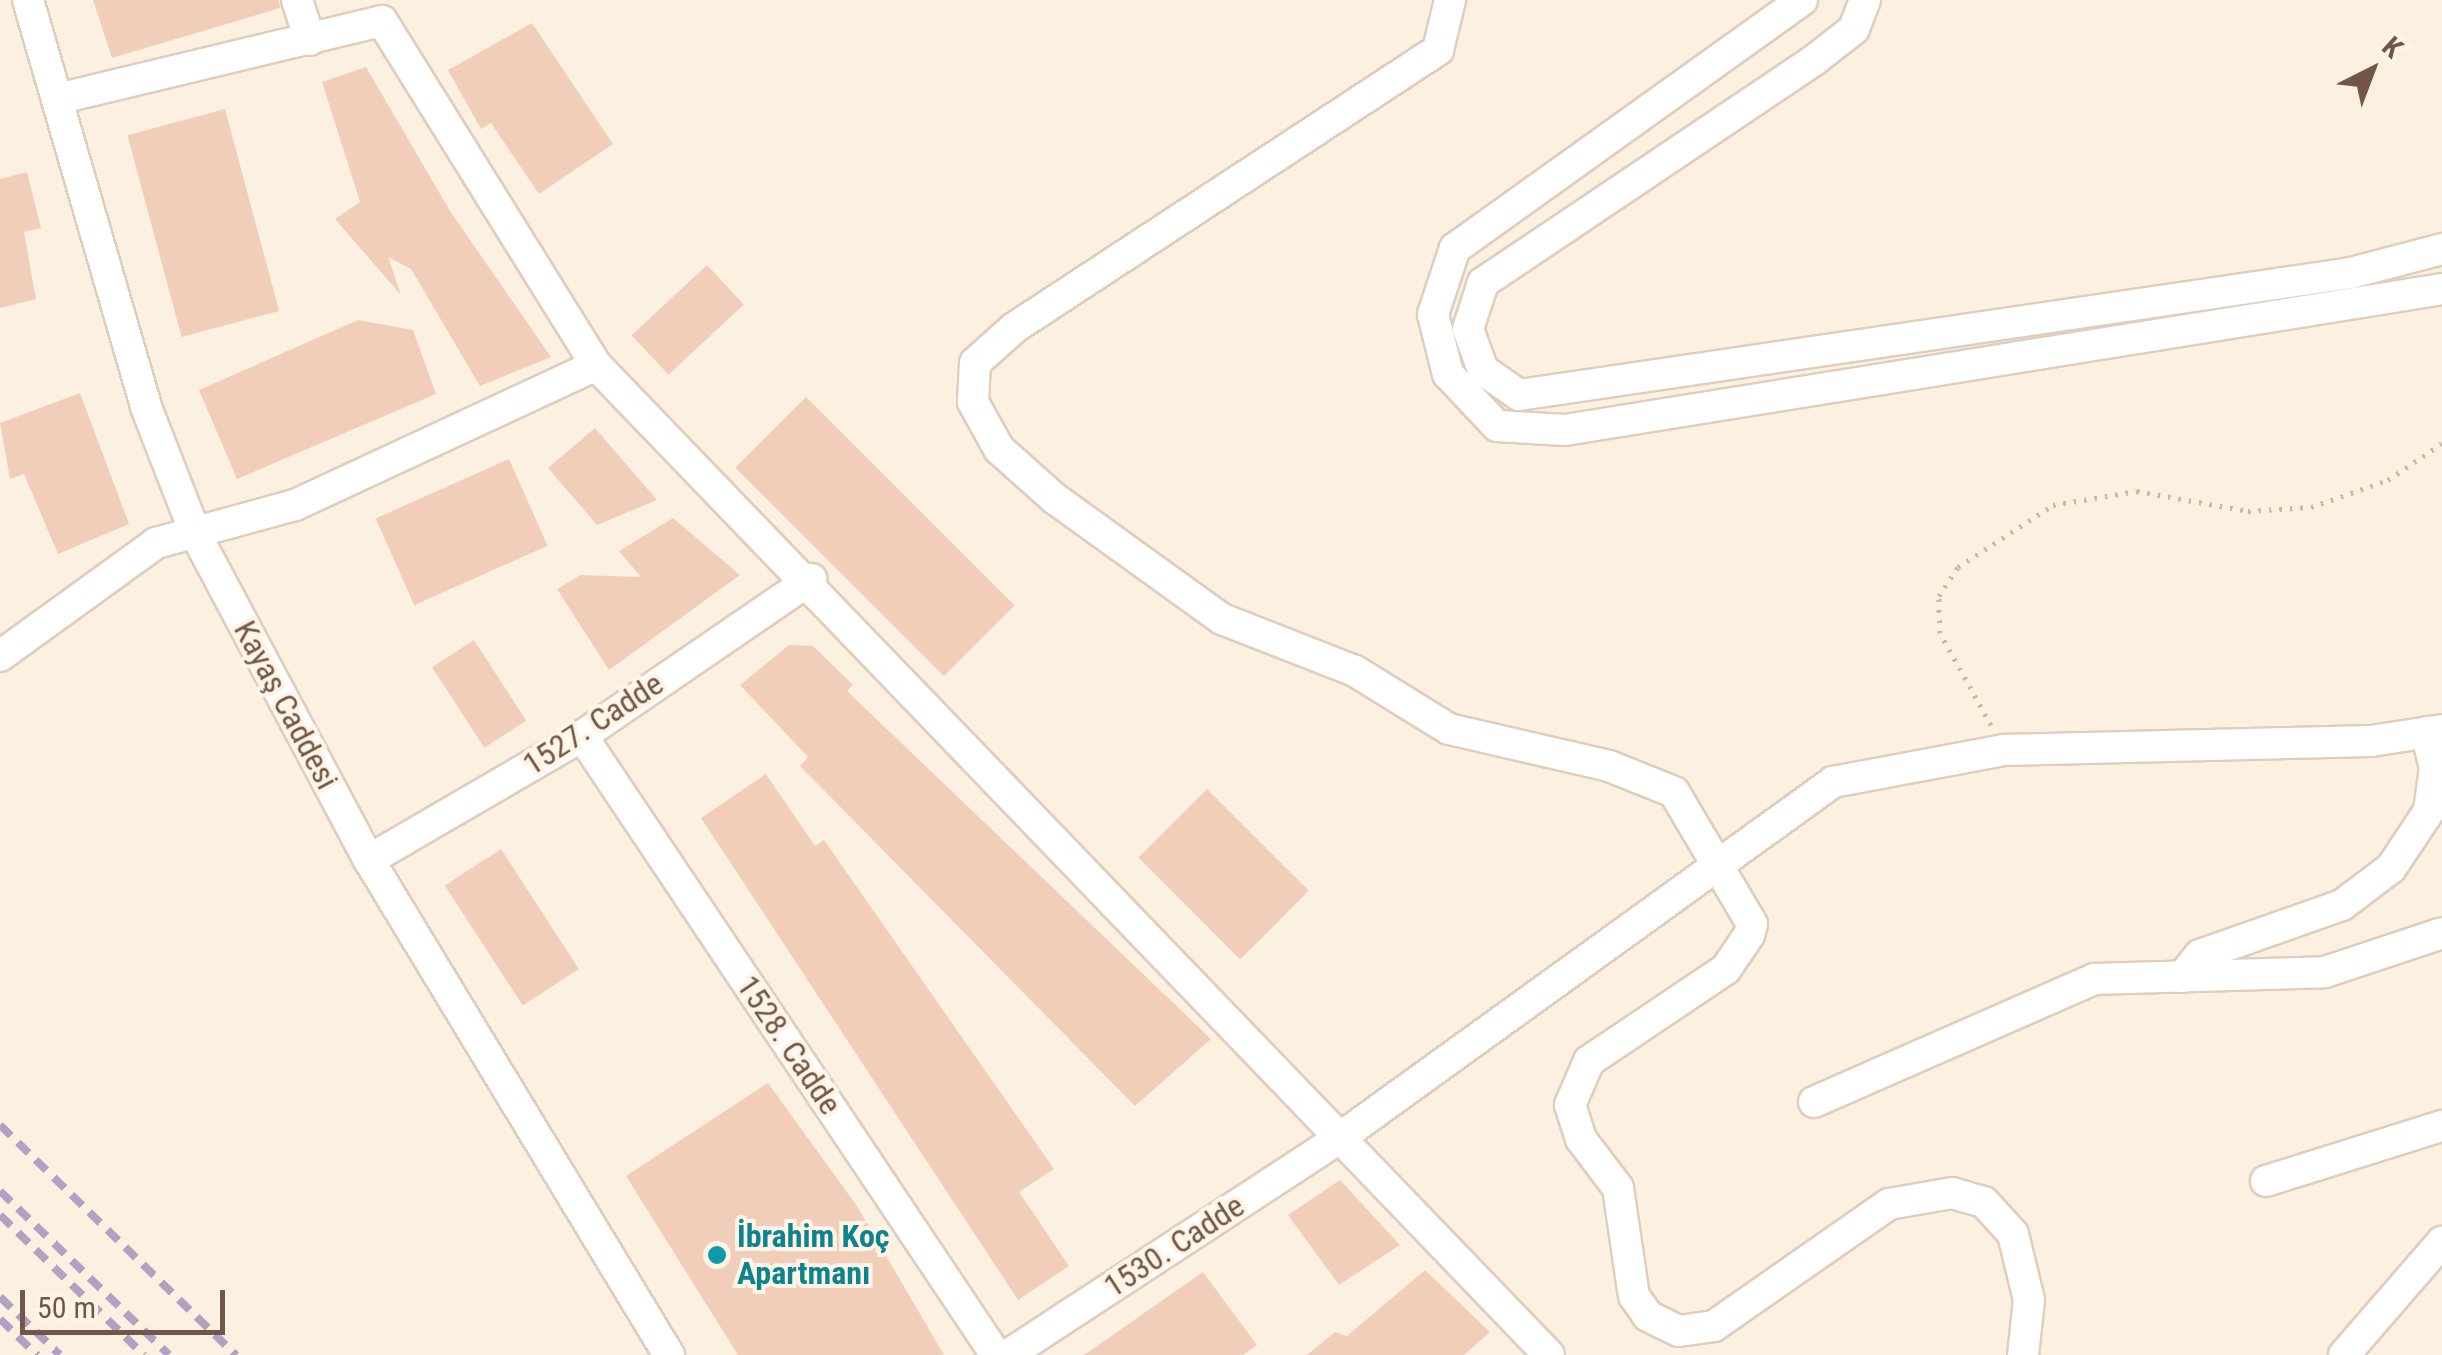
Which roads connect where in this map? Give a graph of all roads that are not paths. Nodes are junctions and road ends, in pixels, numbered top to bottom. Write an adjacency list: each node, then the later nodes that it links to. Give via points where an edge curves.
1 (28, 0): 7 (street, Kayaş Caddesi)
2 (297, 0): 6 (street)
3 (1450, 0): 17 (street, via 1438,50 1014,328 975,362 974,402 998,449 1222,620 1355,670 1449,728 1609,766 1674,792)
4 (1802, 0): 9 (street, via 1456,248 1433,314 1448,374 1497,426 1565,430)
5 (1866, 0): 8 (street, via 1854,29 1813,61 1483,283 1468,329 1483,370 1519,394 2351,273)
6 (310, 40): 7 (street); 10 (street, via 382,21)
7 (57, 98): 11 (street, Kayaş Caddesi, via 146,407)
8 (2442, 250)
9 (2442, 289)
10 (596, 365): 11 (street, via 294,504); 12 (street)
11 (195, 533): 13 (street, via 156,543); 16 (street, Kayaş Caddesi)
12 (811, 579): 15 (street, 1527. Cadde); 22 (street)
13 (0, 656)
14 (2434, 731): 17 (street, 1530. Cadde, via 2004,750 1832,782); 19 (street, via 2429,810 2391,868 2342,905 2200,955)
15 (582, 736): 16 (street, 1527. Cadde); 27 (street, 1528. Cadde)
16 (368, 860): 26 (street, Kayaş Caddesi)
17 (1720, 868): 22 (street, 1530. Cadde); 29 (street, via 1752,924 1736,958 1589,1061 1571,1094 1575,1128 1618,1188 1640,1306 1668,1328 1714,1326 1888,1204 1952,1193 1984,1202 2012,1234 2029,1300)
18 (2442, 933): 19 (street, via 2325,972)
19 (2182, 977): 20 (street, via 2073,985)
20 (1814, 1102)
21 (2442, 1126): 23 (street)
22 (1341, 1137): 25 (street); 28 (street, 1530. Cadde)
23 (2266, 1181)
24 (2442, 1242): 30 (street)
25 (1535, 1351)
26 (670, 1355)
27 (996, 1355)
28 (1008, 1355)
29 (2022, 1355)
30 (2344, 1355)

